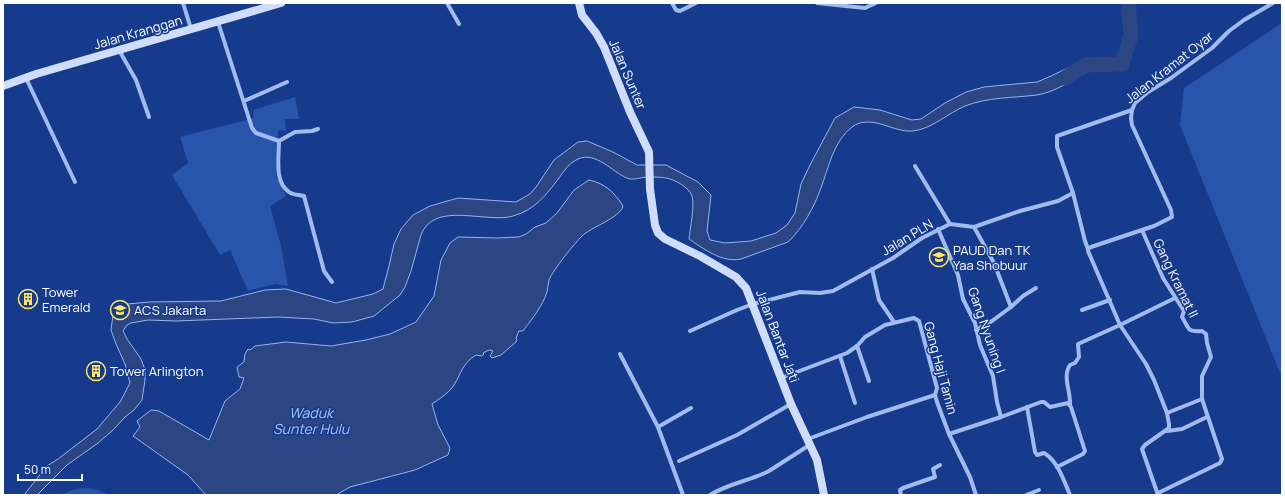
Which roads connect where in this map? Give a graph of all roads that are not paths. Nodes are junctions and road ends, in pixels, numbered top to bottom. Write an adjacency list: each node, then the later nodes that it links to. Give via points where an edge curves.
1 (183, 3): 12 (street)
2 (281, 3): 10 (street, Jalan Kranggan)
3 (447, 3): 11 (street)
4 (579, 3): 22 (street, Jalan Sunter, via 582,15 604,47)
5 (672, 3): 6 (street, via 676,10 680,11)
6 (696, 3)
7 (817, 3): 8 (street, via 865,8)
8 (876, 3)
9 (1273, 3): 18 (street, Jalan Kramat Oyar, via 1244,20 1212,48 1148,92 1135,103)
10 (218, 22): 12 (street, Jalan Kranggan); 17 (street)
11 (459, 24)
12 (191, 29): 13 (street, Jalan Kranggan)
13 (119, 50): 14 (street, Jalan Kranggan); 19 (street, via 136,80)
14 (26, 78): 16 (street, Jalan Kranggan); 24 (street)
15 (287, 82): 17 (street)
16 (3, 86)
17 (244, 101): 21 (street, via 254,131)
18 (1132, 110): 25 (street, Jalan Kramat Oyar, via 1058,136 1056,147); 29 (street, via 1132,125 1173,215 1166,221)
19 (149, 117)
20 (318, 129): 21 (street, via 295,132)
21 (279, 141): 32 (street, via 280,178 290,193 304,196 324,271)
22 (650, 157): 36 (street, Jalan Bantar Jati, via 650,186 658,233 736,277 746,288)
23 (915, 166): 26 (street)
24 (75, 182)
25 (1073, 193): 27 (street, Jalan PLN); 30 (street)
26 (950, 224): 27 (street, Jalan PLN); 28 (street, Jalan PLN)
27 (974, 227): 37 (street, via 996,267)
28 (938, 229): 31 (street, Jalan PLN); 41 (street, Gang Nyuning I, via 958,275 964,300)
29 (1142, 230): 30 (street); 34 (street, Gang Kramat II, via 1163,278)
30 (1088, 249): 35 (street)
31 (872, 269): 36 (street, Jalan PLN, via 833,291 800,292); 39 (street, via 879,300)
32 (332, 282)
33 (1036, 288): 37 (street)
34 (1175, 298): 40 (street); 49 (street, Gang Kramat II, via 1184,311 1182,317 1191,331 1202,331 1206,334 1211,357 1202,376)
35 (1110, 300): 38 (street); 40 (street)
36 (753, 304): 42 (street, Jalan PLN); 46 (street, Jalan Bantar Jati)
37 (1011, 307): 41 (street)
38 (1082, 310)
39 (894, 322): 43 (street, Gang Haji Tamin, via 865,337); 48 (street, Gang Haji Tamin, via 914,318 919,321 937,388)
40 (1120, 325): 52 (street, via 1078,344 1079,357 1070,365 1066,375); 55 (street, via 1150,372)
41 (976, 330): 56 (street, Gang Nyuning I, via 993,376 996,402)
42 (690, 331)
43 (857, 346): 45 (street, Gang Haji Tamin); 47 (street)
44 (620, 354): 58 (street)
45 (840, 356): 46 (street, Gang Haji Tamin); 50 (street)
46 (781, 378): 51 (street, Jalan Bantar Jati)
47 (869, 381)
48 (935, 395): 60 (street, Gang Haji Tamin); 61 (street, via 867,417)
49 (1202, 399): 55 (street); 57 (street, Gang Kramat II)
50 (855, 403)
51 (791, 404): 61 (street, Jalan Bantar Jati); 62 (street, via 737,435)
52 (1070, 405): 53 (street, via 1066,403 1050,407 1042,402); 64 (street, via 1085,451)
53 (1027, 407): 56 (street); 64 (street, via 1035,452 1037,455 1046,453)
54 (691, 408): 58 (street)
55 (1167, 413): 59 (street)
56 (1001, 417): 60 (street)
57 (1207, 417): 59 (street, via 1182,428); 66 (street, Gang Kramat II, via 1222,459 1220,464)
58 (658, 427): 67 (street)
59 (1167, 431): 66 (street, via 1142,449)
60 (949, 434): 71 (street, Gang Haji Tamin)
61 (809, 442): 68 (street, via 762,475); 69 (street, Jalan Bantar Jati, via 817,460)
62 (679, 461)
63 (940, 465): 70 (street, via 933,469 935,477 903,488 900,490)
64 (1057, 467): 73 (street)
65 (1039, 490): 72 (street)
66 (1158, 494)
67 (683, 495)
68 (710, 495)
69 (824, 495)
70 (901, 495)
71 (976, 495)
72 (1026, 495)
73 (1070, 495)

